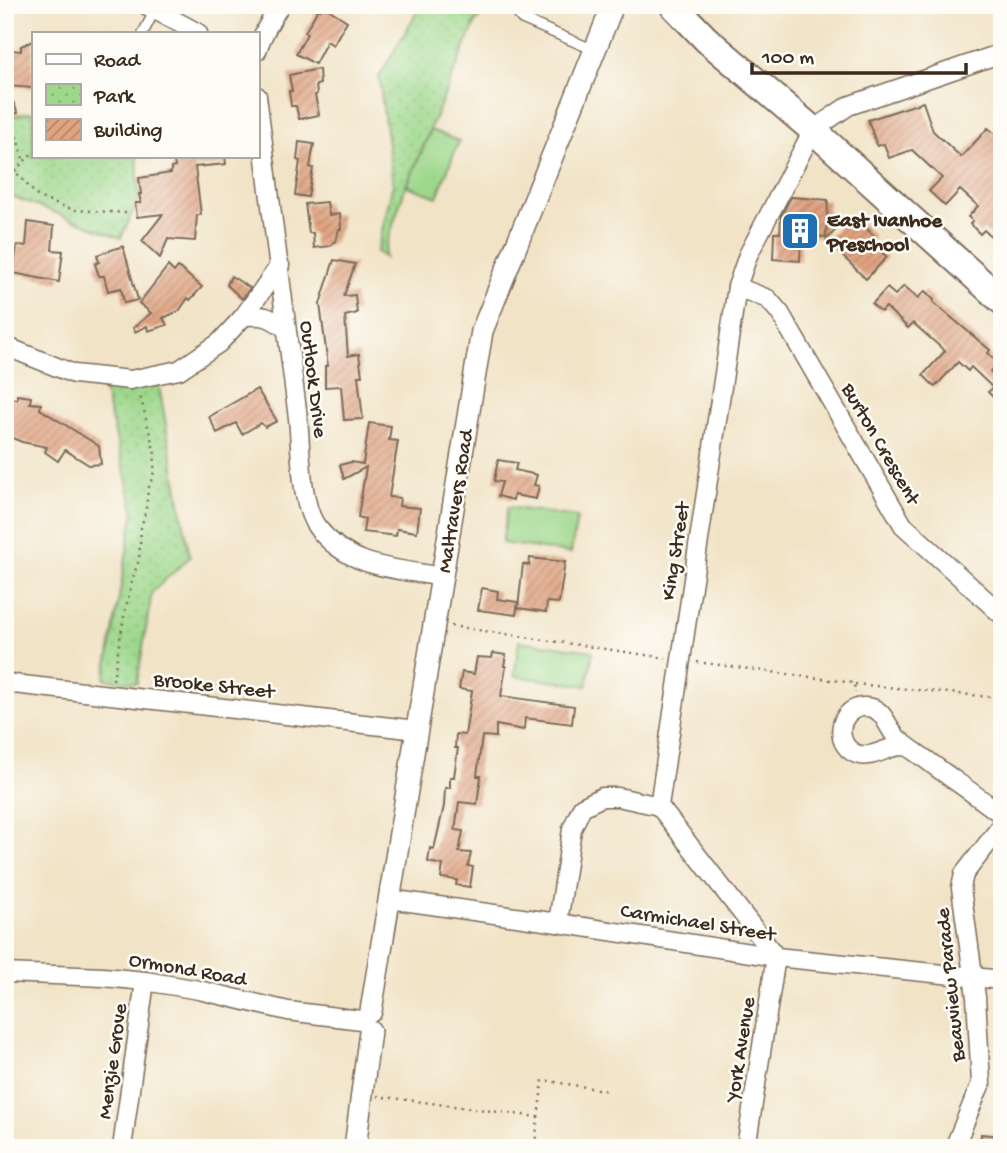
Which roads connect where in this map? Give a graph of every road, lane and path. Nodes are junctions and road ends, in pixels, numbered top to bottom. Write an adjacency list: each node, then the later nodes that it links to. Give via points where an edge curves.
1 (281, 5): 7 (street)
2 (510, 5): 11 (lane, via 523,19)
3 (673, 5): 10 (main road)
4 (691, 5): 10 (main road)
5 (615, 7): 11 (street, Maltravers Road)
6 (151, 8): 8 (lane); 9 (street)
7 (261, 30)
8 (142, 32)
9 (196, 32)
10 (706, 39): 15 (main road)
11 (595, 50): 28 (street, Maltravers Road, via 482,331)
12 (1002, 53): 15 (street, via 848,106)
13 (259, 115): 21 (street, Outlook Drive)
14 (8, 117): 17 (path)
15 (813, 130): 22 (street, King Street, via 748,255); 23 (main road)
16 (32, 153): 17 (path)
17 (24, 162): 18 (path)
18 (15, 172): 19 (path); 20 (path, via 38,197 75,210)
19 (5, 173)
20 (128, 213)
21 (279, 265): 24 (street); 25 (street, Outlook Drive)
22 (737, 287): 29 (street, Burton Crescent, via 768,299 780,313 904,525); 31 (street, King Street)
23 (1002, 301)
24 (244, 316): 25 (street, via 273,318); 26 (street, via 219,343 179,370 130,380 74,374)
25 (286, 329): 28 (street, Outlook Drive, via 307,503 315,525 361,562)
26 (5, 346)
27 (138, 389): 32 (path, via 155,454 154,472)
28 (442, 577): 30 (street, Maltravers Road)
29 (1002, 615)
30 (434, 624): 31 (path); 37 (street, Maltravers Road)
31 (681, 660): 34 (path); 39 (street, King Street)
32 (113, 682)
33 (5, 683): 37 (street, Brooke Street)
34 (854, 683): 35 (path); 36 (path)
35 (1002, 698)
36 (856, 708): 38 (street, via 880,712); 38 (street, via 842,722 842,739 850,750 864,755)
37 (417, 730): 42 (street, Maltravers Road)
38 (907, 746): 40 (street)
39 (659, 806): 43 (street, via 602,797 582,807 572,829); 44 (street)
40 (1002, 815)
41 (1002, 825): 46 (street, Beauview Parade, via 964,874 961,888)
42 (389, 899): 43 (street, Carmichael Street); 49 (street, Maltravers Road)
43 (558, 923): 44 (street, Carmichael Street)
44 (776, 957): 46 (street, Carmichael Street); 56 (street, York Avenue)
45 (5, 973): 48 (street, Ormond Road)
46 (973, 977): 47 (street, Carmichael Street); 57 (street, Beauview Parade, via 981,1083)
47 (1002, 980)
48 (145, 981): 49 (street, Ormond Road, via 288,1011); 54 (street, Menzie Grove)
49 (367, 1021): 55 (street, Maltravers Road)
50 (609, 1091): 52 (path, via 543,1080)
51 (377, 1096): 52 (path)
52 (538, 1117): 53 (path)
53 (535, 1145)
54 (122, 1148)
55 (355, 1148)
56 (746, 1148)
57 (954, 1148)

